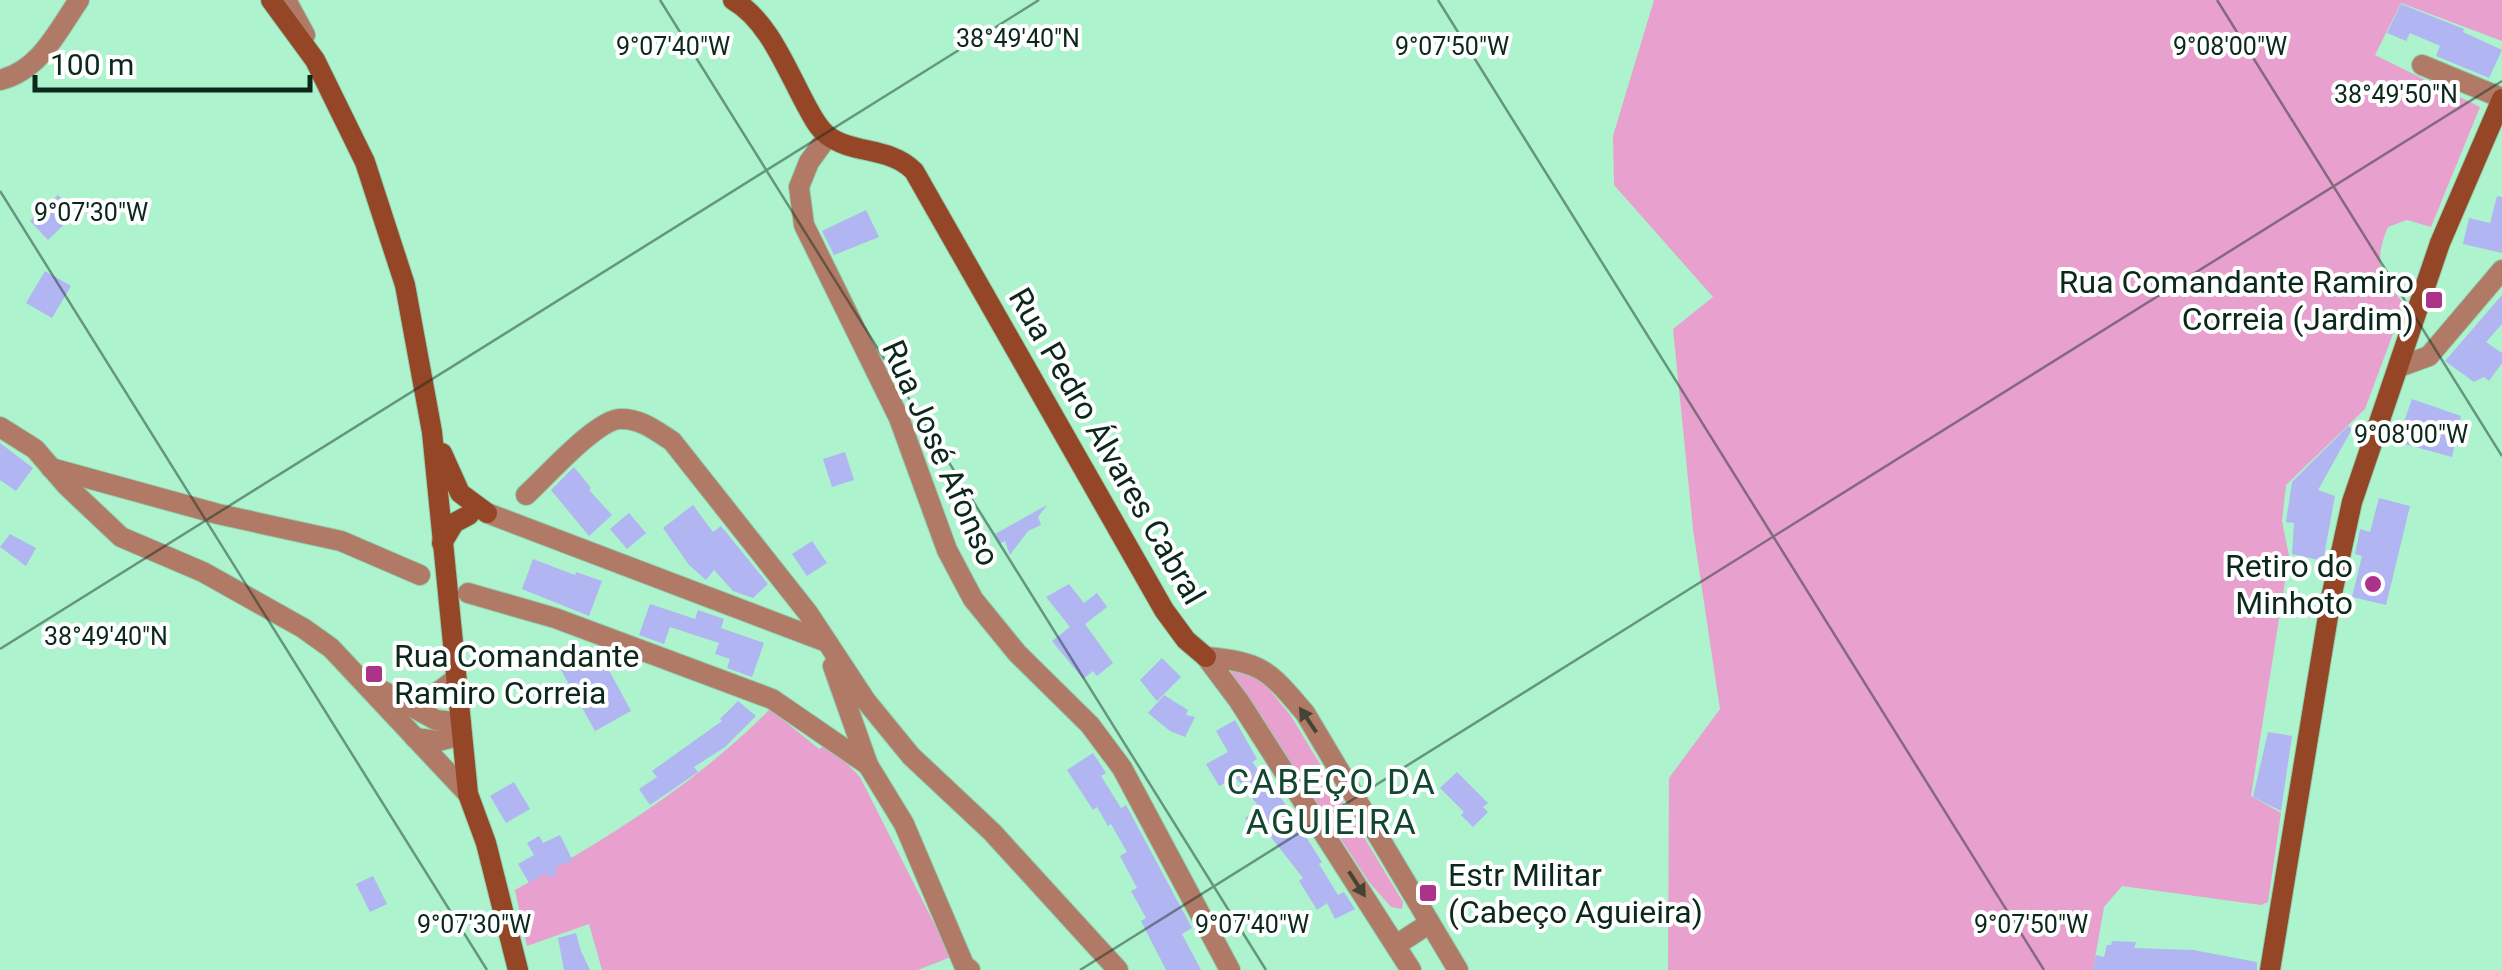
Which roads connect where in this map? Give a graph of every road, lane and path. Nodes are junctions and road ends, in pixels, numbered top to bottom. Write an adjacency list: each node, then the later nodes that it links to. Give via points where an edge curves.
1 (79, 0): 7 (street, via 38,61)
2 (270, 0): 5 (street)
3 (286, 0): 5 (street)
4 (733, 0): 9 (street, via 766,33)
5 (315, 60): 13 (street, via 387,223 406,285)
6 (2422, 65): 8 (street)
7 (0, 80)
8 (2502, 98): 11 (street, via 2440,243)
9 (828, 136): 23 (street, Rua Pedro Álvares Cabral, via 898,158 914,170 1164,610); 36 (street, Rua José Afonso, via 799,187 804,225 899,418 947,550 1016,654 1090,725 1122,768)
10 (2502, 270): 11 (street, via 2429,356)
11 (2399, 366): 39 (street, via 2352,502 2331,598)
12 (0, 427): 14 (street)
13 (432, 432): 15 (street); 17 (street)
14 (51, 468): 20 (street, via 341,541); 24 (street, via 121,537 203,572 303,628)
15 (460, 494): 17 (street); 18 (street)
16 (526, 495): 22 (street, via 599,428 618,418 643,423 672,441)
17 (438, 504): 18 (street); 19 (street)
18 (478, 514): 19 (street, via 454,524); 22 (street)
19 (442, 543): 25 (street)
20 (420, 575)
21 (468, 593): 29 (street, via 555,618 772,699)
22 (824, 641): 29 (street); 35 (street, via 911,756 992,832)
23 (1206, 658): 31 (street, one-way to 23, via 1305,713 1260,668); 32 (street, Rua Pedro Álvares Cabral, one-way to 32)
24 (356, 673): 26 (street); 28 (street)
25 (456, 678): 26 (street, via 439,693); 27 (street)
26 (400, 702): 27 (street)
27 (461, 729): 28 (street, via 438,741); 30 (street)
28 (415, 738): 30 (street)
29 (868, 764): 33 (street, via 904,824)
30 (468, 794): 34 (street)
31 (1430, 923): 32 (street); 38 (street)
32 (1396, 945): 37 (street, Rua Pedro Álvares Cabral)
33 (966, 968)
34 (518, 970)
35 (1118, 970)
36 (1230, 970)
37 (1411, 970)
38 (1458, 970)
39 (2270, 970)

